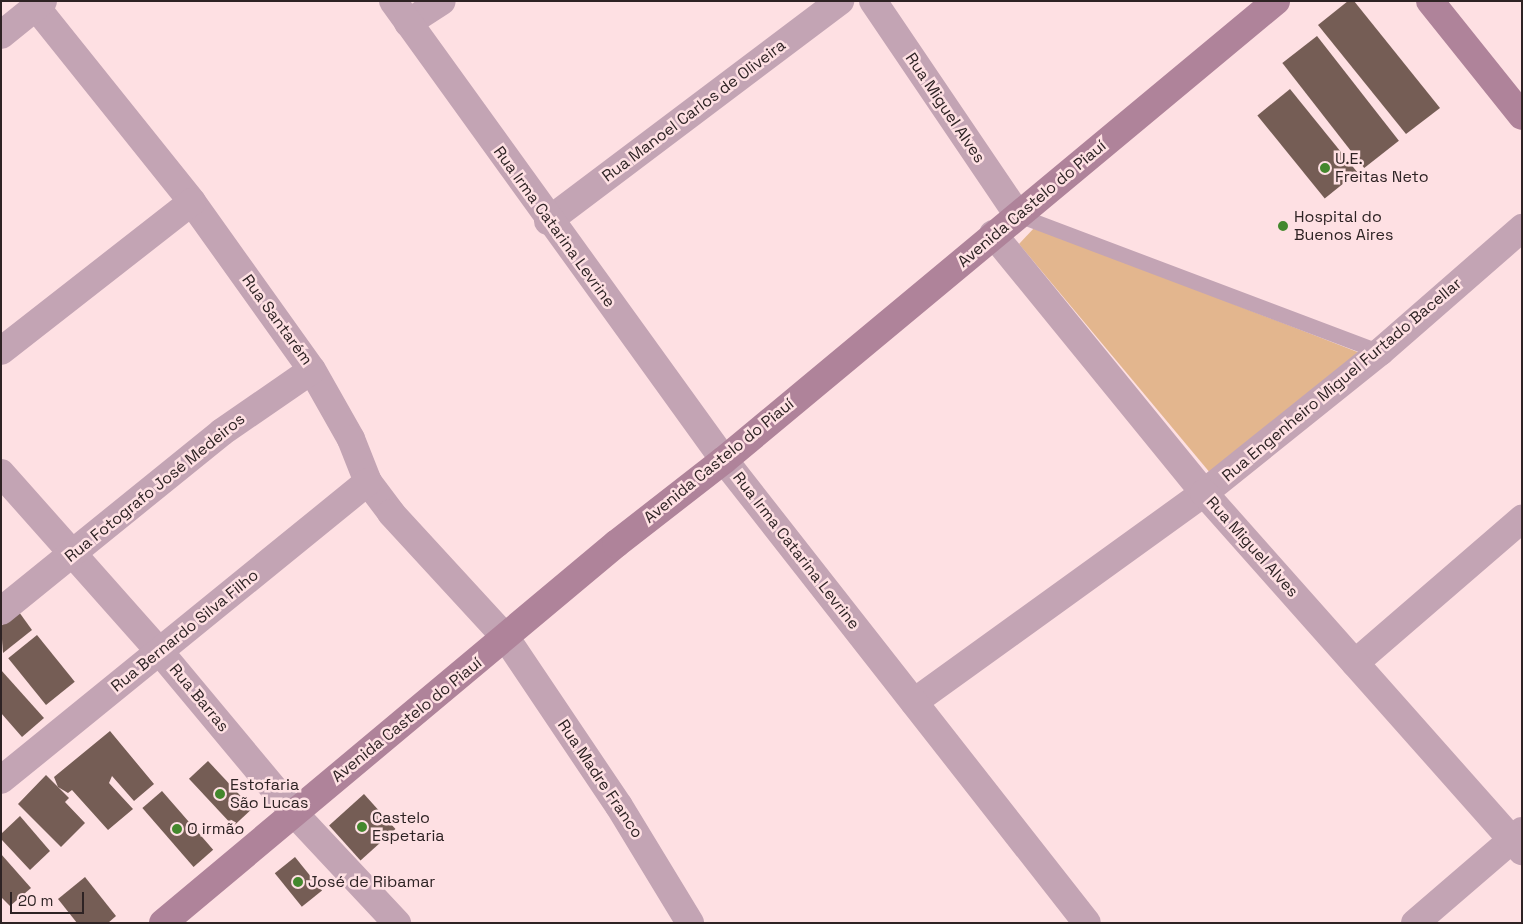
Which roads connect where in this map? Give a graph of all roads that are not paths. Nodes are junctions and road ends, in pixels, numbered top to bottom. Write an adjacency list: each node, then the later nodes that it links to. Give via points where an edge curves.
1 (442, 1): 7 (street)
2 (840, 1): 12 (street, Rua Manoel Carlos de Oliveira)
3 (873, 1): 11 (street, Rua Miguel Alves)
4 (1276, 1): 11 (main road, Avenida Castelo do Piauí)
5 (1430, 1): 9 (main road)
6 (39, 4): 8 (street); 10 (street, Rua Santarém)
7 (400, 12): 12 (street, Rua Irma Catarina Levrine)
8 (1, 35)
9 (1522, 116)
10 (192, 202): 15 (street); 17 (street, Rua Santarém)
11 (1018, 215): 14 (main road, Avenida Castelo do Piauí); 16 (lane)
12 (548, 221): 18 (street, Rua Irma Catarina Levrine)
13 (1522, 228): 16 (street, Rua Engenheiro Miguel Furtado Bacellar)
14 (994, 234): 18 (main road, Avenida Castelo do Piauí); 21 (street, Rua Miguel Alves)
15 (1, 351)
16 (1380, 352): 21 (street, Rua Engenheiro Miguel Furtado Bacellar)
17 (312, 370): 20 (street, Rua Santarém, via 351,439); 23 (street, Rua Fotografo José Medeiros, via 222,432)
18 (724, 460): 25 (main road, Avenida Castelo do Piauí, via 616,544); 28 (street, Rua Irma Catarina Levrine)
19 (1, 472): 23 (street, Rua Barras)
20 (368, 482): 25 (street, Rua Santarém, via 409,534); 26 (street, Rua Bernardo Silva Filho)
21 (1204, 493): 27 (street, Rua Miguel Alves); 28 (street, Rua Engenheiro Miguel Furtado Bacellar)
22 (1522, 519): 27 (street)
23 (71, 555): 24 (street, Rua Fotografo José Medeiros); 26 (street, Rua Barras)
24 (1, 611)
25 (506, 638): 30 (main road, Avenida Castelo do Piauí); 34 (street, Rua Madre Franco, via 619,806)
26 (160, 652): 29 (street, Rua Bernardo Silva Filho); 30 (street, Rua Barras)
27 (1355, 663): 31 (street, Rua Miguel Alves)
28 (914, 702): 35 (street, Rua Irma Catarina Levrine)
29 (1, 780)
30 (294, 813): 32 (main road, Avenida Castelo do Piauí); 33 (street, Rua Barras)
31 (1518, 840): 36 (street)
32 (163, 923)
33 (397, 923)
34 (690, 923)
35 (1087, 923)
36 (1415, 923)

